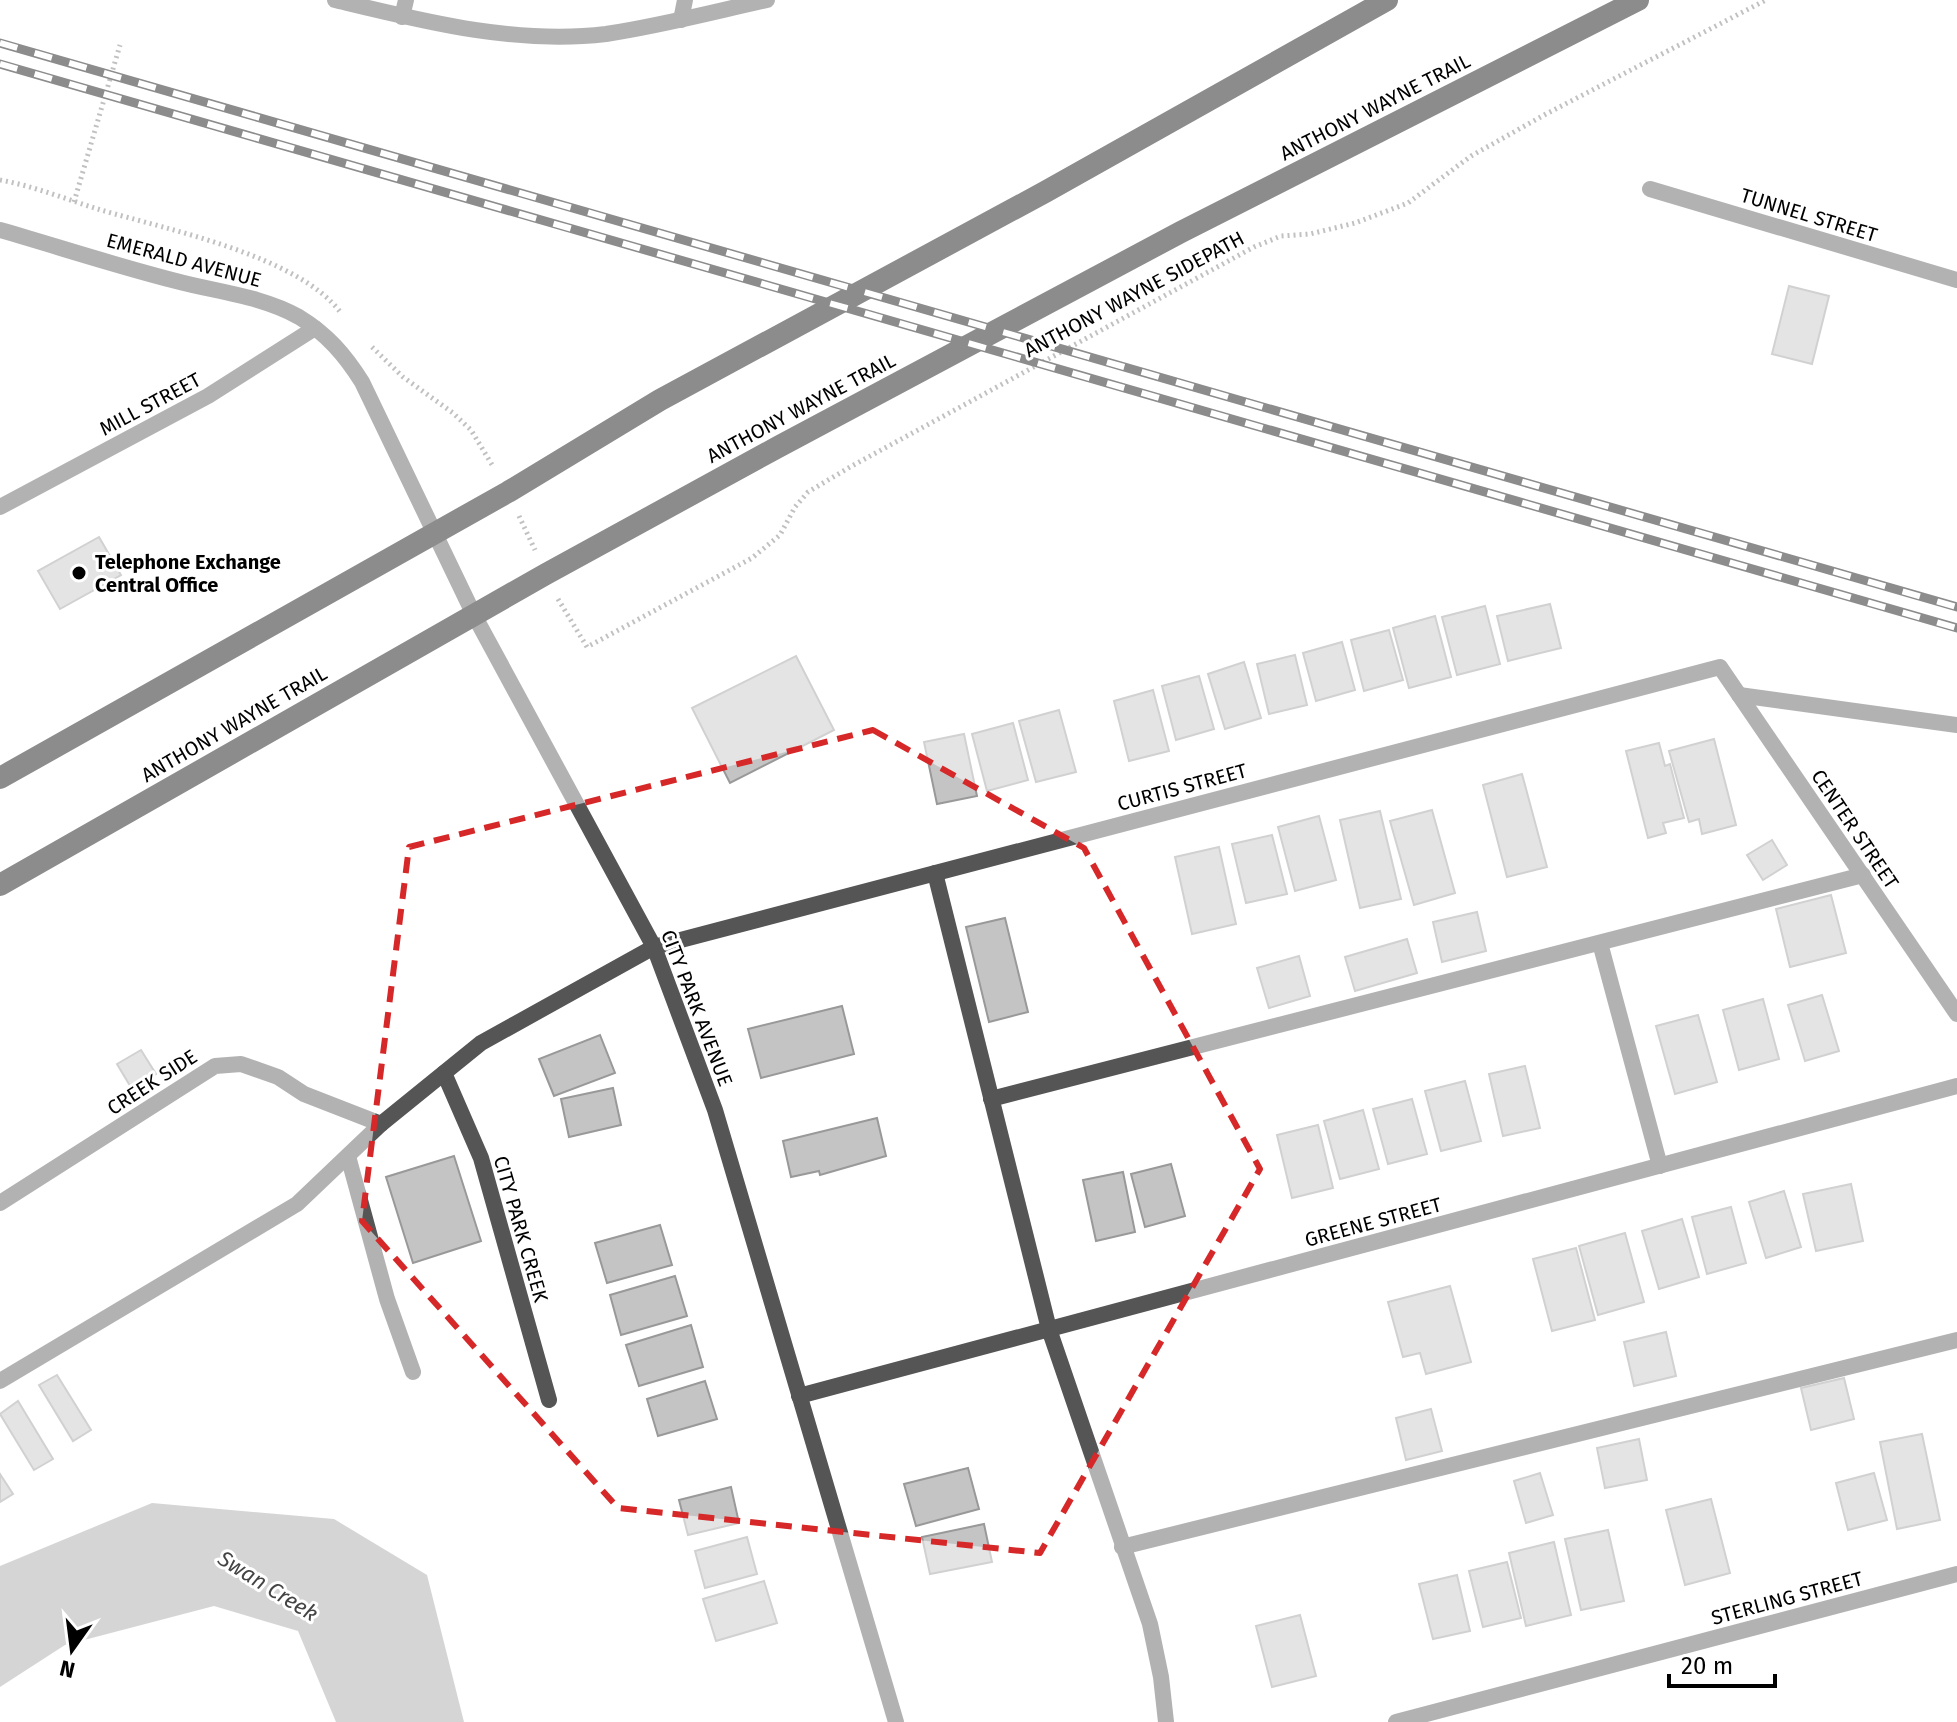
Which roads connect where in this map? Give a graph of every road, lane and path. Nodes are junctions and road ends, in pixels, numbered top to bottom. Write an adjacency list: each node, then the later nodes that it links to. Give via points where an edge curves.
1 (335, 0): 7 (street)
2 (685, 0): 8 (street)
3 (767, 0): 8 (street)
4 (1387, 0): 19 (highway, via 660,400)
5 (1638, 0): 22 (highway, ANTHONY WAYNE TRAIL, via 1181,232)
6 (1766, 0): 22 (path, ANTHONY WAYNE SIDEPATH, via 1508,135 1408,203 1355,223 1281,236 1254,247 850,467 808,492 780,535 752,558 587,647)
7 (404, 8): 8 (street, via 523,36 604,34)
8 (681, 20)
9 (120, 45): 12 (path)
10 (0, 180): 12 (path)
11 (1650, 189): 14 (street, TUNNEL STREET)
12 (74, 202): 15 (path, via 258,257 330,297)
13 (0, 230): 16 (street, EMERALD AVENUE, via 266,302)
14 (1957, 280)
15 (349, 324)
16 (315, 328): 18 (street, EMERALD AVENUE); 20 (street, MILL STREET, via 208,396)
17 (370, 345): 19 (path, via 471,430)
18 (345, 356): 21 (street, CITY PARK AVENUE)
19 (508, 492): 21 (highway); 22 (path)
20 (0, 507)
21 (435, 533): 23 (street, CITY PARK AVENUE); 27 (highway)
22 (546, 574): 23 (highway, ANTHONY WAYNE TRAIL)
23 (474, 615): 30 (highway, ANTHONY WAYNE TRAIL); 32 (street, CITY PARK AVENUE)
24 (1720, 667): 25 (street, CENTER STREET); 28 (street, CURTIS STREET)
25 (1739, 695): 26 (street); 29 (street, CENTER STREET)
26 (1957, 725)
27 (0, 778)
28 (935, 873): 32 (street, CURTIS STREET); 36 (street)
29 (1863, 875): 31 (street); 33 (street, CENTER STREET)
30 (0, 885)
31 (1600, 943): 36 (street); 39 (street)
32 (654, 947): 34 (street, via 481,1043); 45 (street, CITY PARK AVENUE, via 715,1110)
33 (1957, 1014)
34 (444, 1073): 37 (street); 46 (street, CITY PARK CREEK, via 481,1158)
35 (1957, 1086): 39 (street, GREENE STREET)
36 (991, 1099): 41 (street)
37 (381, 1124): 38 (street); 40 (street, CREEK SIDE, via 241,1064 215,1066)
38 (348, 1156): 43 (street); 44 (street, via 297,1204)
39 (1660, 1166): 41 (street, GREENE STREET)
40 (0, 1203)
41 (1049, 1329): 45 (street, GREENE STREET); 47 (street)
42 (1957, 1340): 47 (street)
43 (413, 1372)
44 (0, 1381)
45 (799, 1396): 49 (street, CITY PARK AVENUE)
46 (549, 1400)
47 (1122, 1547): 50 (street, via 1150,1624)
48 (1957, 1574): 51 (street, STERLING STREET)
49 (896, 1722)
50 (1166, 1722)
51 (1396, 1722)

